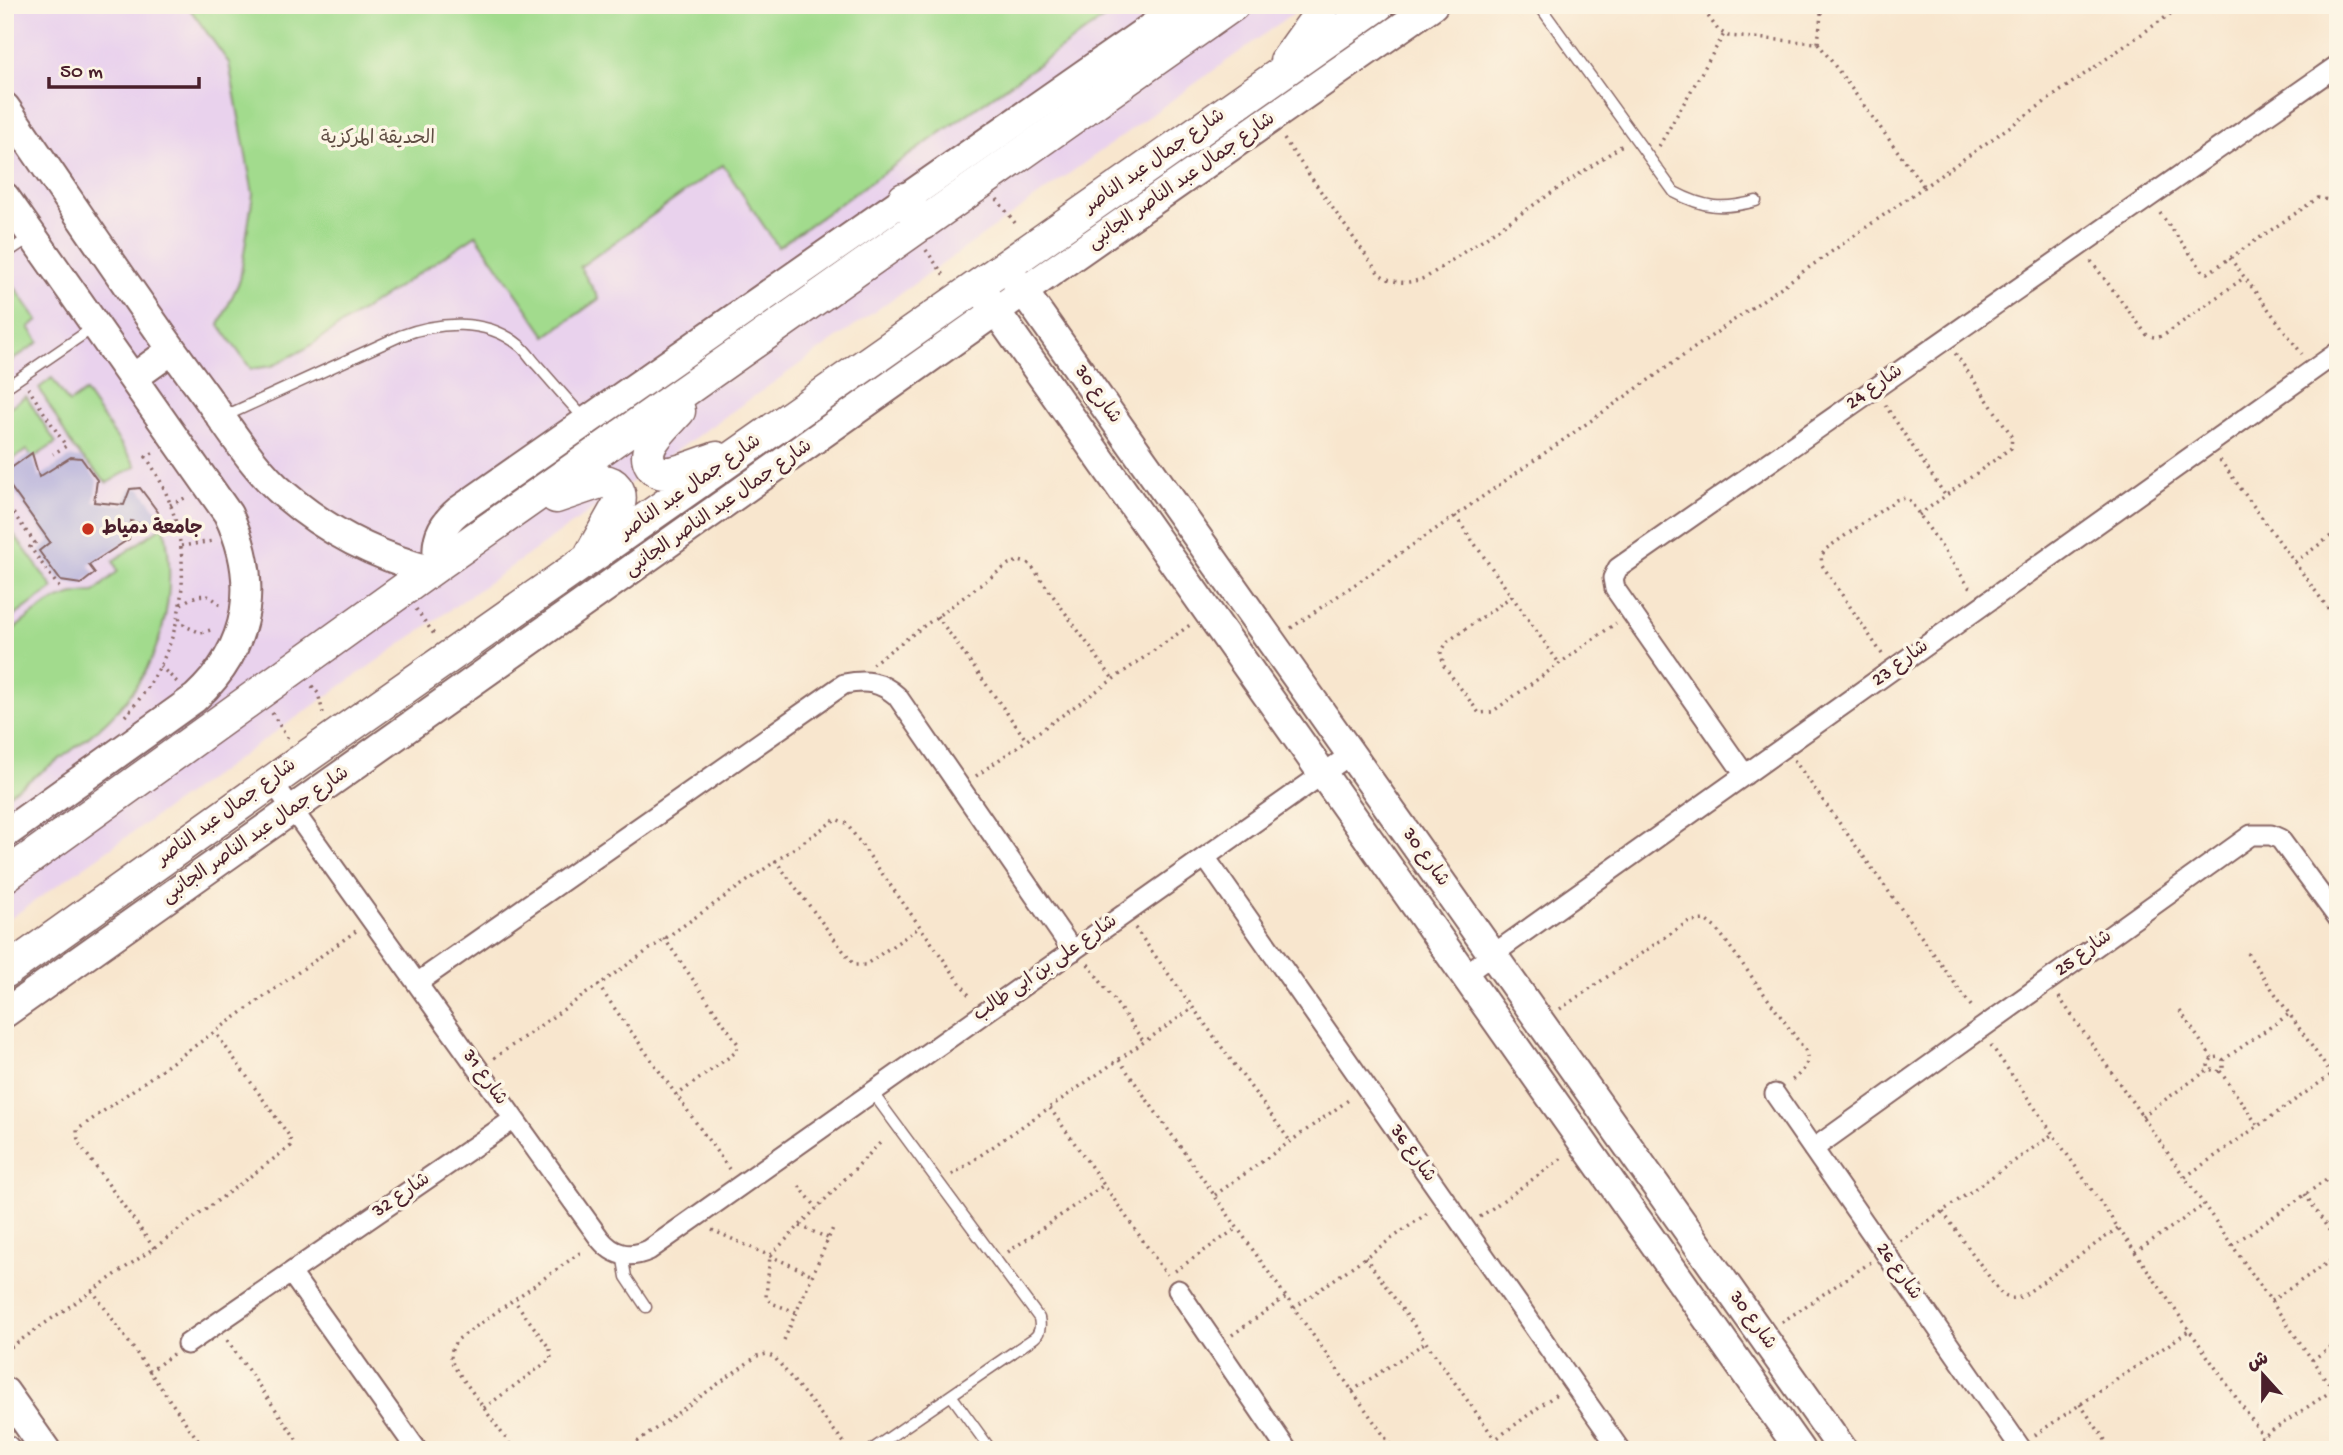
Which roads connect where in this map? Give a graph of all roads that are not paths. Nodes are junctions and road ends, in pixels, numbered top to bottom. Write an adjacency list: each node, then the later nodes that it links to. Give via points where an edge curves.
1 (1233, 5): 7 (main road)
2 (1252, 5): 7 (main road)
3 (1322, 5): 9 (main road)
4 (1378, 5): 9 (main road, شارع جمال عبد الناصر)
5 (1433, 5): 16 (main road, شارع جمال عبد الناصر الجانبى, via 1271,121)
6 (1539, 5): 12 (lane, via 1674,192 1714,207)
7 (1195, 14): 13 (main road); 13 (main road, via 983,181)
8 (2338, 65): 32 (street, شارع 24, via 1618,568 1613,584)
9 (1273, 79): 16 (main road, شارع جمال عبد الناصر, via 1034,247)
10 (5, 107): 19 (main road)
11 (5, 197): 14 (main road)
12 (1756, 201)
13 (913, 218): 21 (main road); 25 (main road)
14 (33, 236): 15 (lane); 18 (main road)
15 (5, 254)
16 (1015, 279): 17 (main road, شارع جمال عبد الناصر); 30 (main road, شارع 30)
17 (979, 299): 26 (main road, شارع جمال عبد الناصر); 31 (main road, شارع 30); 34 (main road, شارع جمال عبد الناصر الجانبى)
18 (96, 325): 22 (main road); 23 (lane)
19 (172, 350): 22 (main road); 24 (main road)
20 (2338, 352): 32 (street, شارع 23)
21 (709, 375): 26 (main road, via 651,444 650,463 660,472 670,473); 27 (main road)
22 (133, 378): 35 (main road, via 228,514 246,572 240,632 211,683 195,698)
23 (5, 388)
24 (222, 418): 25 (lane, via 400,336 448,324 497,333 519,345); 29 (main road, via 266,477 311,516 363,547)
25 (587, 421): 29 (main road, via 450,518 439,536)
26 (747, 448): 28 (main road, شارع جمال عبد الناصر)
27 (514, 513): 28 (main road, via 597,482 613,484 620,493 619,504); 29 (main road)
28 (586, 561): 33 (main road, شارع جمال عبد الناصر)
29 (435, 567): 37 (main road)
30 (1351, 754): 31 (street, شارع على بن ابى طالب); 40 (main road, شارع 30)
31 (1323, 774): 36 (street, شارع على بن ابى طالب); 42 (main road, شارع 30)
32 (1745, 775): 40 (street, شارع 23)
33 (272, 781): 34 (street, شارع 31); 41 (main road, شارع جمال عبد الناصر)
34 (293, 810): 43 (street, شارع 31); 44 (main road, شارع جمال عبد الناصر الجانبى)
35 (5, 834)
36 (1205, 858): 39 (street, شارع على بن ابى طالب); 62 (street, شارع 36)
37 (5, 876)
38 (2338, 918): 48 (street, شارع 25, via 2280,839 2250,835)
39 (1075, 949): 43 (street, via 897,696 873,682 845,684); 45 (street, شارع على بن ابى طالب)
40 (1493, 954): 42 (street, شارع 23); 64 (main road, شارع 30)
41 (5, 972)
42 (1464, 975): 63 (main road, شارع 30)
43 (417, 983): 47 (street, شارع 31)
44 (5, 1013)
45 (872, 1092): 49 (street, شارع على بن ابى طالب, via 649,1250); 55 (lane, via 1038,1318 1040,1329 1034,1338)
46 (1775, 1094): 48 (street, شارع 26)
47 (514, 1119): 49 (street, شارع 31, via 600,1239); 50 (street, شارع 32)
48 (1813, 1149): 57 (street, شارع 26)
49 (622, 1254): 52 (lane, via 629,1283)
50 (291, 1273): 53 (street, شارع 32); 59 (street)
51 (1172, 1283): 61 (street)
52 (646, 1307)
53 (187, 1344)
54 (5, 1392): 58 (main road)
55 (951, 1395): 56 (lane); 60 (lane)
56 (874, 1448)
57 (2020, 1448)
58 (46, 1450)
59 (417, 1450)
60 (991, 1450)
61 (1287, 1450)
62 (1619, 1450)
63 (1800, 1450)
64 (1843, 1450)

